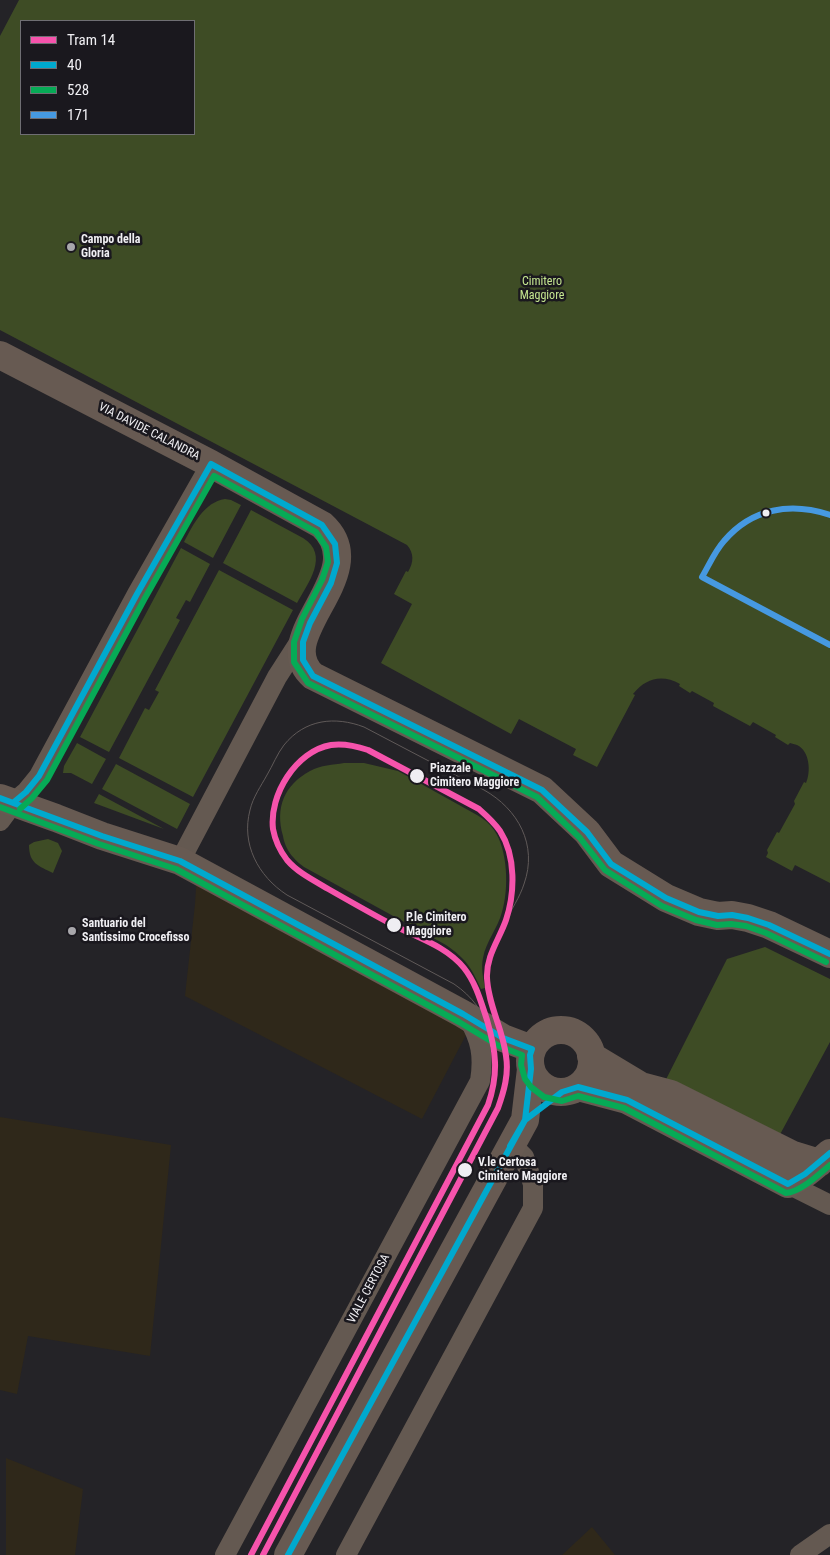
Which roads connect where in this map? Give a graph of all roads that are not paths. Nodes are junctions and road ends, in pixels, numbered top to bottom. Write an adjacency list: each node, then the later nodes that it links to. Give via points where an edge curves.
1 (0, 355): 2 (main road, VIA DAVIDE CALANDRA)
2 (211, 464): 3 (main road, VIA DAVIDE CALANDRA, via 329,531 337,551 336,571); 4 (street, via 39,776 26,792)
3 (305, 633): 5 (street, via 277,677); 6 (main road, via 302,657 307,671 313,676 542,790 587,832 612,864 666,898 699,912 732,915 769,925)
4 (4, 807): 5 (main road)
5 (180, 861): 7 (main road)
6 (830, 954)
7 (468, 1018): 9 (main road); 17 (street, VIALE CERTOSA, via 476,1030 482,1052 480,1081)
8 (591, 1056): 9 (main road, via 583,1040 573,1033 561,1031 539,1039); 10 (main road, via 590,1070 583,1082); 13 (main road, via 641,1086 671,1094 793,1155)
9 (532, 1059): 10 (main road, via 537,1081 542,1086); 11 (main road)
10 (570, 1089): 11 (main road); 14 (main road, via 627,1100)
11 (525, 1120): 12 (main road)
12 (511, 1144): 18 (main road); 19 (street, via 524,1157 533,1184 533,1208)
13 (824, 1158): 14 (main road, via 809,1172)
14 (788, 1184): 15 (street)
15 (830, 1206)
16 (830, 1534): 20 (street)
17 (225, 1555)
18 (288, 1555)
19 (346, 1555)
20 (800, 1555)

